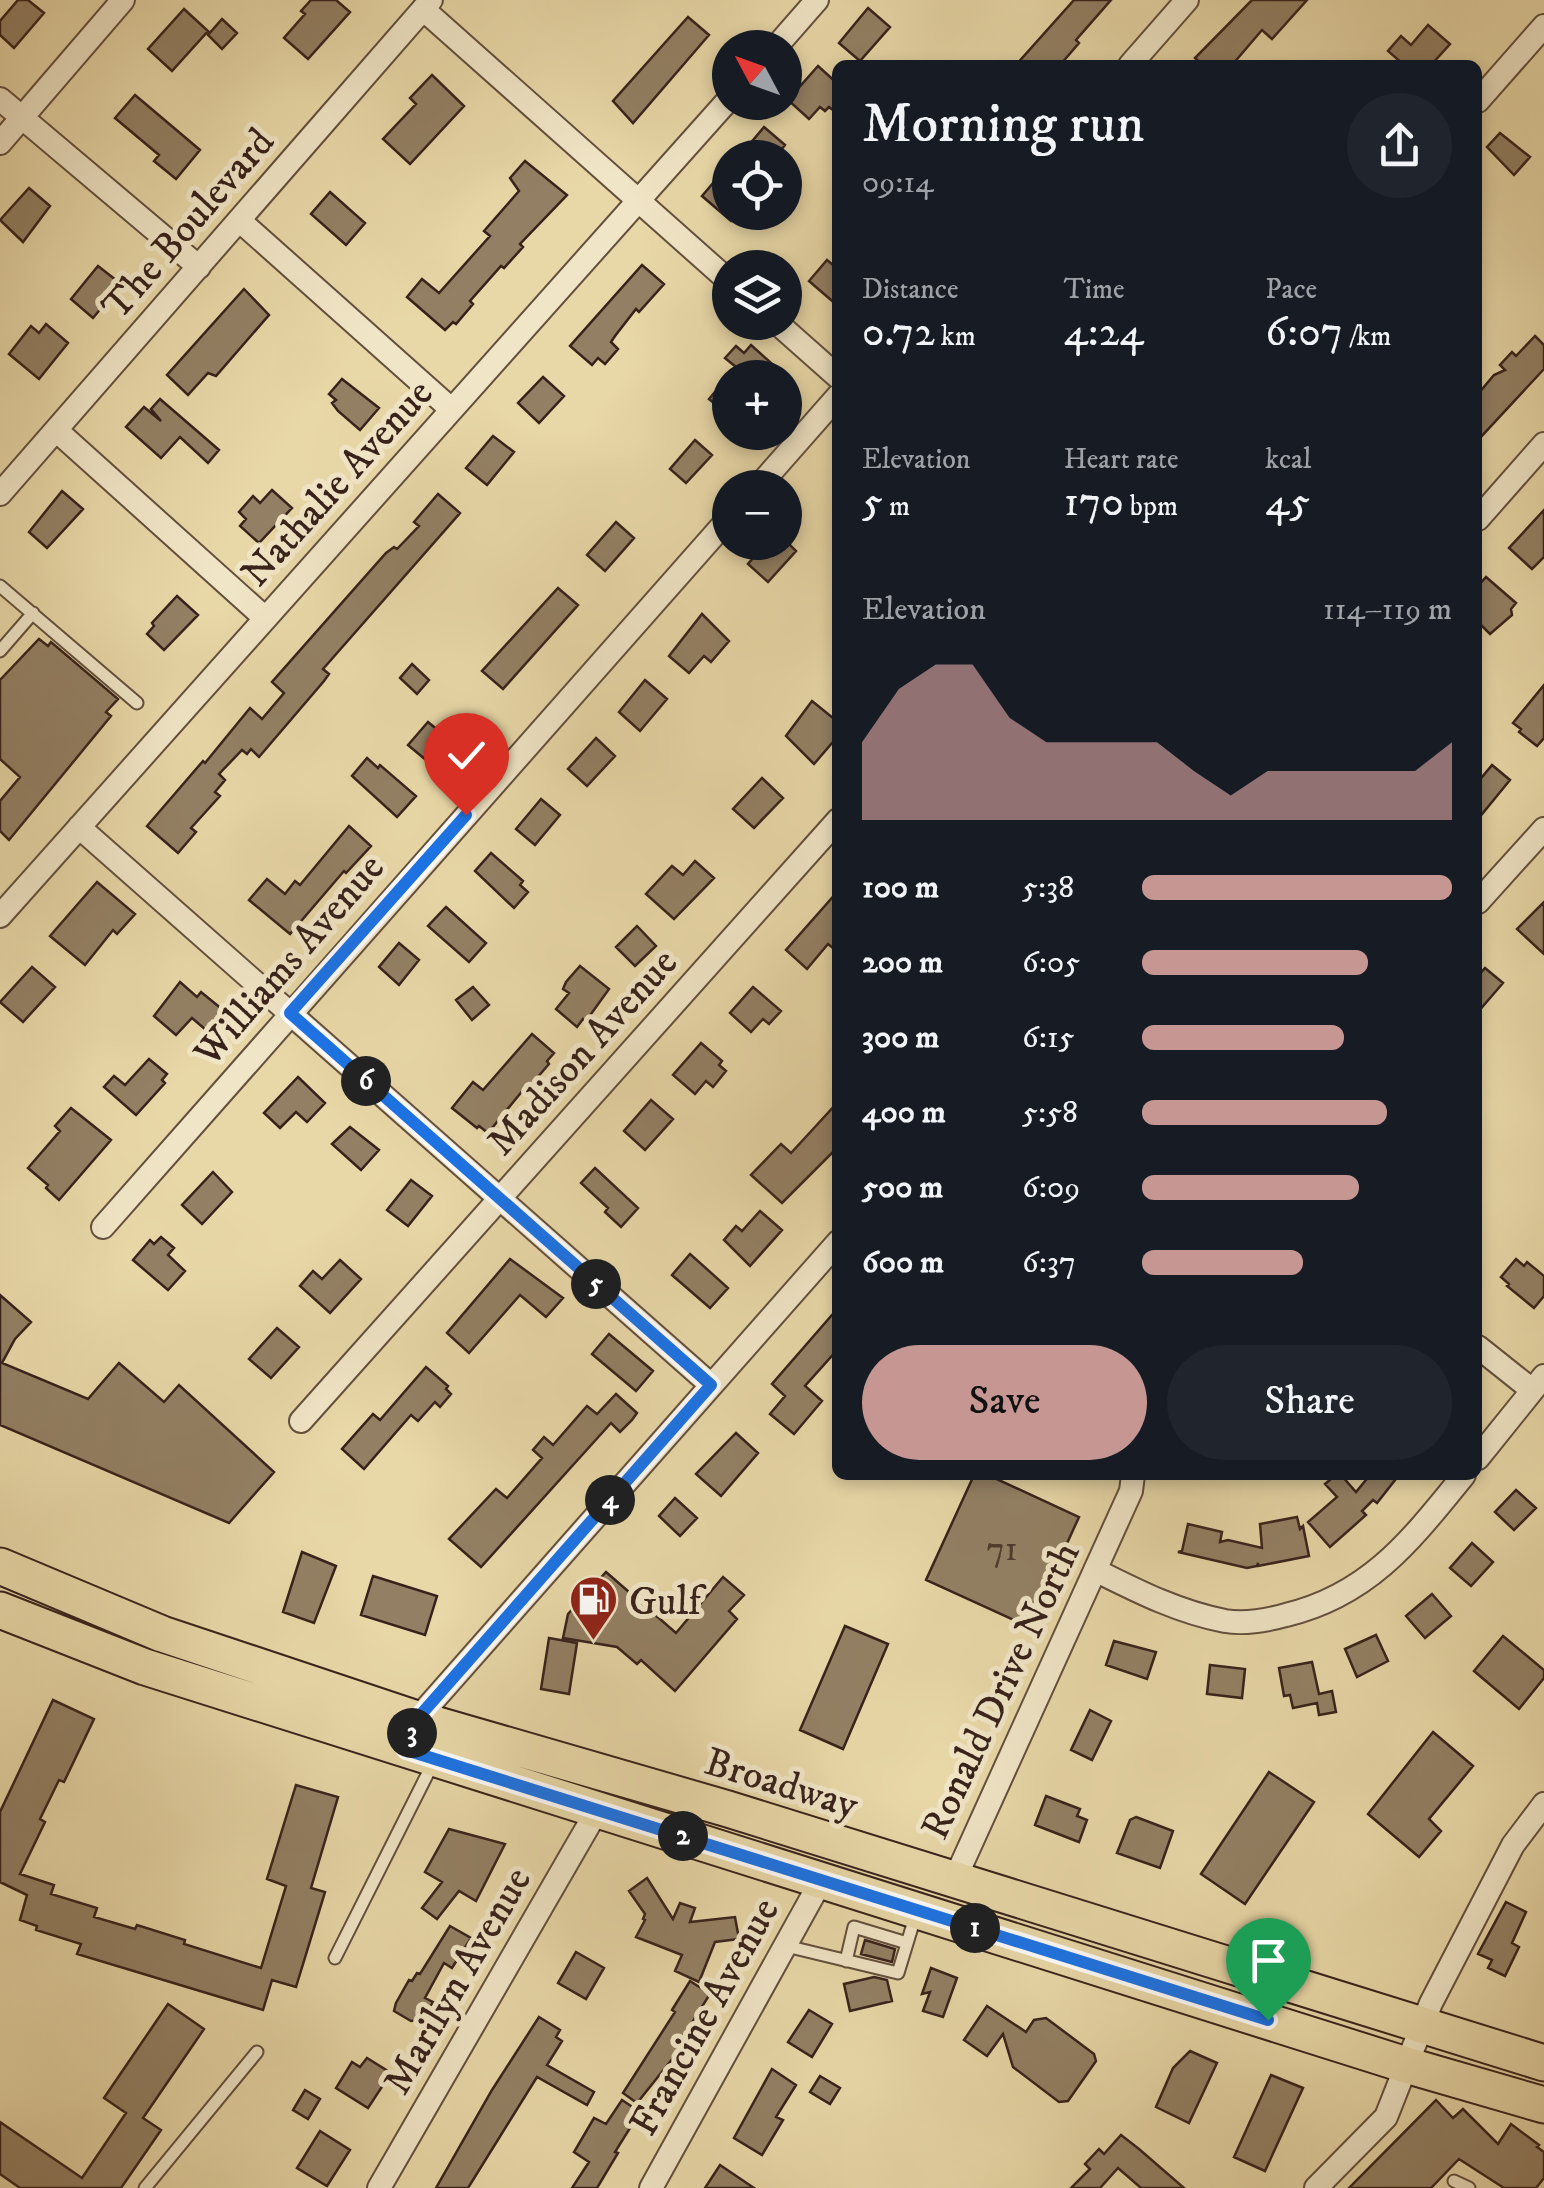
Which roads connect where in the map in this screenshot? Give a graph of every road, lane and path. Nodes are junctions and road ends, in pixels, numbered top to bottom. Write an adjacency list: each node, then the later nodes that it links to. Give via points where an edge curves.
1 (123, 0): 10 (street)
2 (817, 0): 6 (street)
3 (1188, 0): 7 (street)
4 (427, 4): 13 (street); 14 (street, The Boulevard)
5 (1544, 26): 8 (street)
6 (791, 30)
7 (1134, 60)
8 (1482, 96)
9 (0, 99): 10 (street)
10 (22, 118): 12 (street); 15 (street)
11 (712, 119): 13 (street, Nathalie Avenue)
12 (0, 144)
13 (639, 202): 16 (street); 20 (street, Nathalie Avenue)
14 (239, 220): 15 (street, The Boulevard); 20 (street)
15 (199, 266): 21 (street, The Boulevard)
16 (712, 266)
17 (796, 340): 18 (street)
18 (832, 372)
19 (832, 403): 23 (street)
20 (451, 410): 29 (street, Nathalie Avenue)
21 (56, 430): 24 (street, The Boulevard); 29 (street)
22 (1544, 444): 25 (street)
23 (772, 470)
24 (0, 494)
25 (1482, 514)
26 (712, 538): 37 (street, Williams Avenue)
27 (0, 586): 28 (lane)
28 (33, 613): 30 (lane); 31 (lane)
29 (264, 618): 32 (street, Nathalie Avenue)
30 (0, 651)
31 (137, 702)
32 (78, 827): 36 (street, Nathalie Avenue); 37 (street)
33 (832, 827): 38 (street, Madison Avenue)
34 (1544, 829): 35 (street)
35 (1482, 898)
36 (0, 916)
37 (290, 1013): 38 (street); 39 (street, Williams Avenue)
38 (500, 1199): 43 (street); 44 (street, Madison Avenue)
39 (103, 1227)
40 (832, 1249): 43 (street)
41 (1482, 1350): 42 (street)
42 (1538, 1383): 45 (street)
43 (711, 1385): 53 (street)
44 (301, 1421)
45 (1482, 1453)
46 (1132, 1480): 49 (street, Ronald Drive North)
47 (1460, 1480): 49 (street, via 1399,1553 1362,1585 1319,1608 1228,1622 1169,1606)
48 (0, 1566): 51 (main road, Broadway)
49 (1095, 1570): 59 (street, Ronald Drive North)
50 (0, 1610): 52 (main road, Broadway)
51 (162, 1634): 52 (main road); 53 (main road, Broadway)
52 (145, 1668): 53 (main road, Broadway)
53 (420, 1742): 55 (main road, Broadway); 57 (main road, Broadway); 63 (lane)
54 (1544, 1804): 65 (street, via 1513,1846)
55 (598, 1809): 56 (main road, Broadway); 72 (street, Marilyn Avenue)
56 (676, 1834): 57 (main road, via 690,1825 707,1826 798,1856 819,1854); 58 (main road, Broadway)
57 (828, 1840): 59 (main road, Broadway)
58 (820, 1881): 59 (main road, via 851,1864 938,1891); 60 (main road, Broadway); 62 (street, Francine Avenue)
59 (954, 1881): 65 (main road, Broadway)
60 (858, 1912): 61 (main road, Broadway); 61 (lane, via 879,1938); 64 (lane)
61 (912, 1926): 64 (lane, via 898,1973); 67 (main road, Broadway)
62 (786, 1946): 64 (lane); 73 (street, Francine Avenue)
63 (336, 1958)
64 (846, 1961)
65 (1421, 2026): 67 (street); 68 (main road, Broadway)
66 (257, 2052): 71 (lane)
67 (1406, 2064): 69 (main road, Broadway); 74 (street, via 1386,2117)
68 (1544, 2064)
69 (1544, 2105)
70 (1454, 2181): 75 (lane)
71 (146, 2188)
72 (379, 2188)
73 (652, 2188)
74 (1316, 2188)
75 (1469, 2188)

